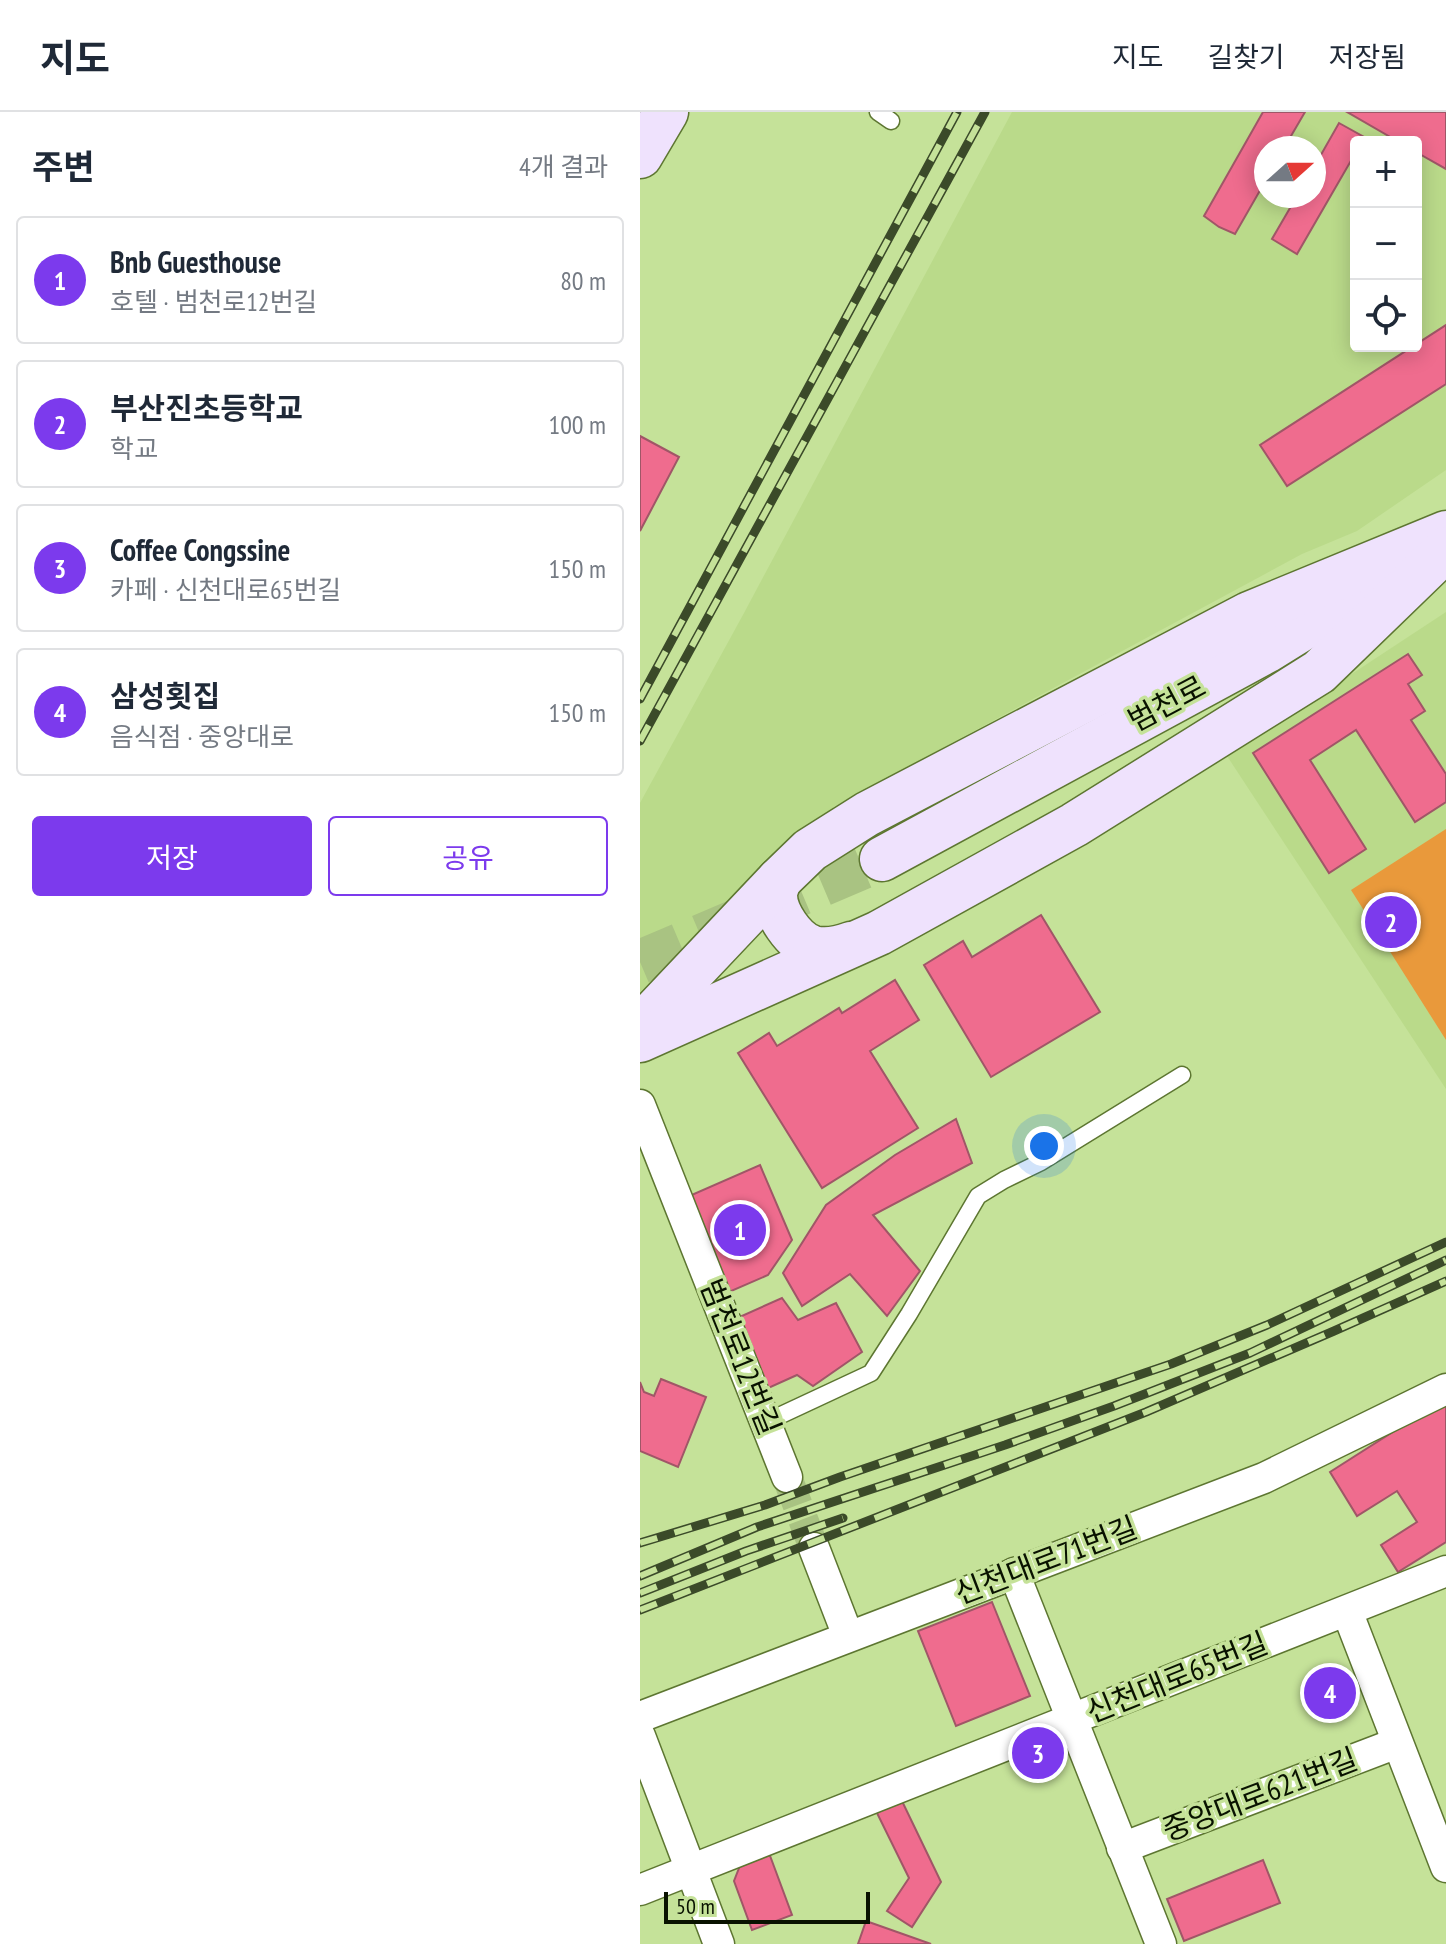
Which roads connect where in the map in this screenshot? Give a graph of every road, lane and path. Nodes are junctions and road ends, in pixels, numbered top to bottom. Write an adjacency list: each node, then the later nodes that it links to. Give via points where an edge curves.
1 (666, 112): 2 (main road)
2 (640, 156)
3 (1446, 536): 5 (main road, 범천로, via 1266,651); 6 (main road, via 1249,614 867,814 810,850)
4 (1446, 549): 7 (main road, via 1319,672 1074,825)
5 (882, 859)
6 (779, 880): 7 (main road, via 775,893 781,917 796,938 814,948 838,948); 8 (main road)
7 (879, 933): 9 (main road)
8 (640, 1027)
9 (640, 1040)
10 (1182, 1075): 13 (lane, via 978,1196 871,1373)
11 (640, 1105): 13 (street, 범천로12번길)
12 (1446, 1389): 17 (street, 신천대로71번길, via 1264,1478)
13 (766, 1422): 14 (street, 범천로12번길)
14 (787, 1477)
15 (814, 1548): 19 (street)
16 (1446, 1571): 18 (street, 신천대로65번길)
17 (1014, 1573): 19 (street, 신천대로71번길); 21 (street, 중앙대로621번길)
18 (1347, 1611): 21 (street, 신천대로65번길); 23 (street)
19 (848, 1636): 20 (street, 신천대로71번길)
20 (640, 1717)
21 (1072, 1719): 24 (street, 중앙대로621번길); 26 (street, 신천대로65번길)
22 (640, 1736): 26 (street)
23 (1397, 1743): 24 (street, 중앙대로621번길); 25 (street)
24 (1122, 1848): 29 (street, 중앙대로621번길)
25 (1446, 1867)
26 (691, 1871): 27 (street, 신천대로65번길); 28 (street)
27 (640, 1890)
28 (719, 1944)
29 (1161, 1944)

